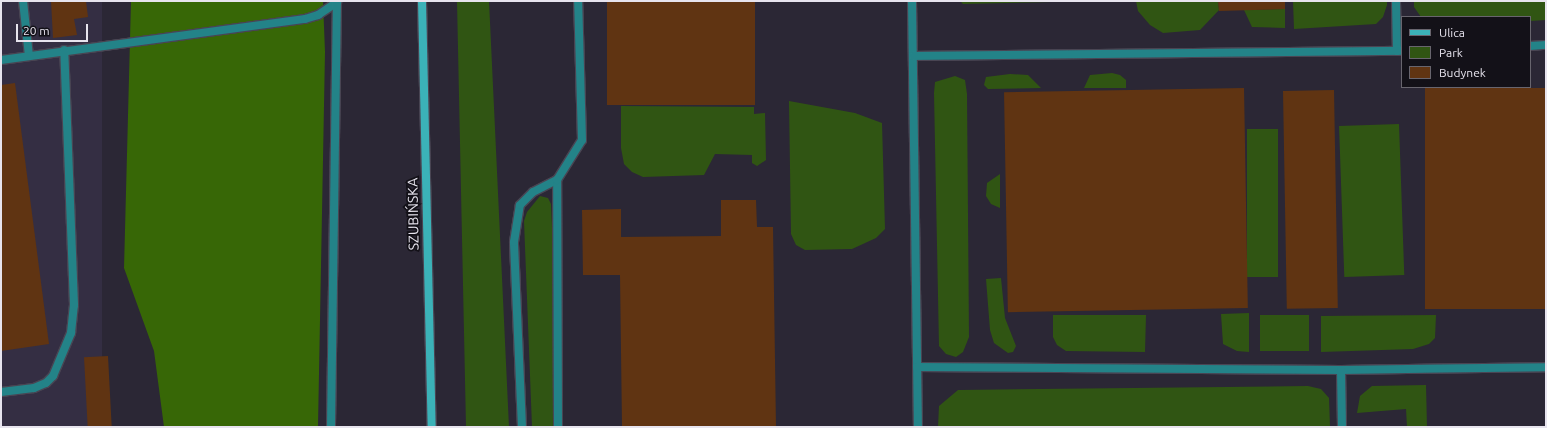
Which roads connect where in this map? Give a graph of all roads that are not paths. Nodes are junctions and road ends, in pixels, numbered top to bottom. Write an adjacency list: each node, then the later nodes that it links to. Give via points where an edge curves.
1 (23, 1): 11 (street)
2 (422, 1): 20 (main road, SZUBIŃSKA)
3 (578, 1): 14 (street, via 582,140)
4 (912, 1): 12 (street)
5 (1396, 1): 10 (street)
6 (337, 2): 9 (street, via 318,15 305,19); 19 (street)
7 (1546, 45): 8 (street)
8 (1531, 46)
9 (64, 50): 11 (street); 18 (street, via 74,305 71,333 53,376 46,383 34,388)
10 (1400, 51): 12 (street)
11 (29, 56): 13 (street)
12 (913, 56): 15 (street)
13 (1, 60)
14 (557, 180): 21 (street, via 533,192 520,205 514,242); 22 (street)
15 (917, 367): 17 (street); 23 (street)
16 (1546, 367): 17 (street)
17 (1341, 370): 24 (street)
18 (1, 392)
19 (331, 427)
20 (432, 427)
21 (522, 427)
22 (558, 427)
23 (918, 427)
24 (1342, 427)

